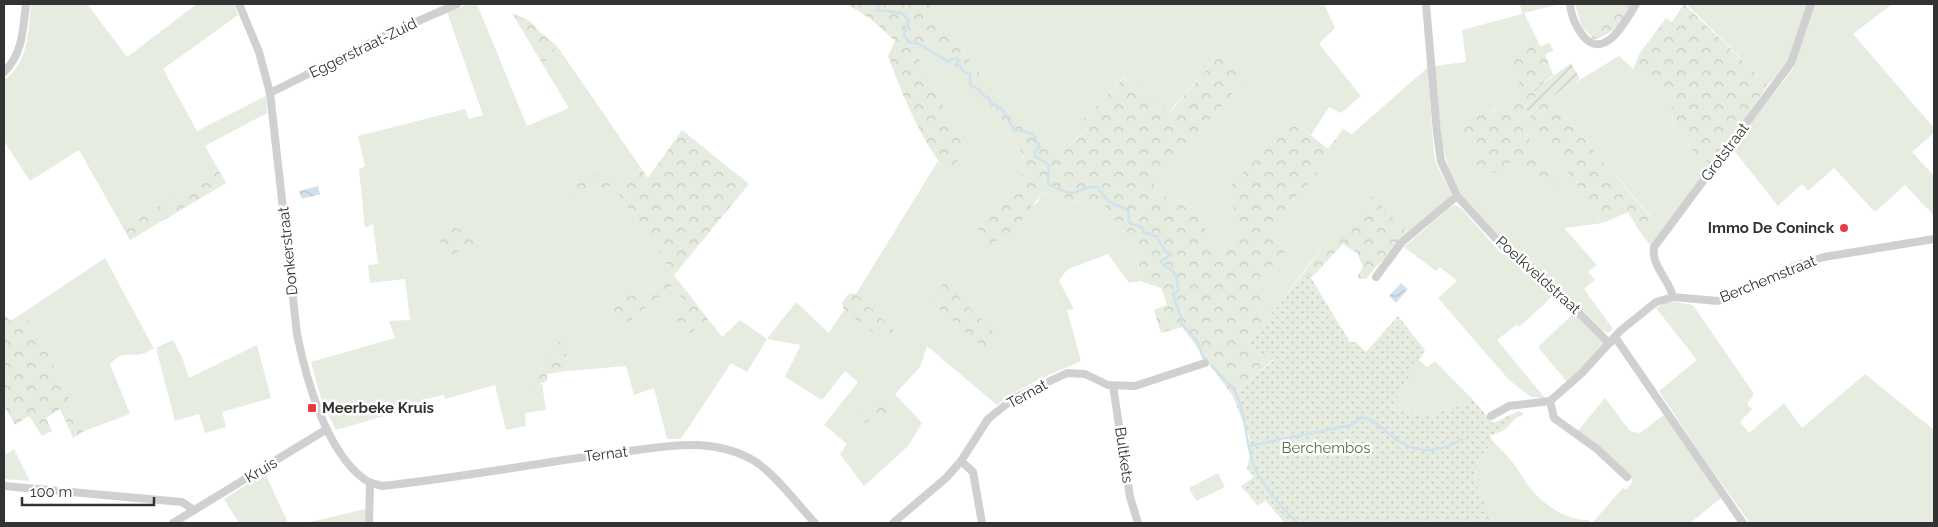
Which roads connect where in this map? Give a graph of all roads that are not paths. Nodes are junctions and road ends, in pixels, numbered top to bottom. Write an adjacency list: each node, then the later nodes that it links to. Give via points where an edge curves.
1 (26, 4): 8 (street, via 21,45)
2 (239, 4): 9 (street, Donkerstraat, via 259,52)
3 (457, 4): 9 (street, Eggerstraat-Zuid)
4 (1426, 4): 10 (street, Poelkveldstraat, via 1436,134 1441,162)
5 (1570, 4): 6 (street, via 1577,28 1586,40 1596,44 1606,43 1616,34)
6 (1636, 4)
7 (1811, 4): 13 (street, Grotstraat, via 1791,64 1654,247 1652,258 1672,289)
8 (4, 72)
9 (270, 92): 19 (street, Donkerstraat, via 297,334 315,400)
10 (1457, 196): 12 (street, via 1402,242); 14 (street, Poelkveldstraat, via 1508,252 1538,272 1606,340)
11 (1934, 240): 13 (street, Berchemstraat, via 1806,261 1718,301)
12 (1376, 277)
13 (1673, 297): 14 (street, Berchemstraat, via 1656,302)
14 (1613, 340): 17 (street, Berchemstraat); 31 (street)
15 (1205, 363): 16 (street, Ternat, via 1148,383)
16 (1113, 386): 20 (street, Ternat, via 1085,374 1067,373 1014,398 988,419); 30 (street, Bultkets, via 1130,497)
17 (1550, 401): 18 (street, via 1509,406); 21 (street, via 1554,418 1598,450)
18 (1491, 416)
19 (327, 429): 22 (street, Donkerstraat, via 355,472); 24 (street, Kruis)
20 (961, 461): 28 (street, Ternat); 29 (street, via 973,472)
21 (1627, 477)
22 (370, 483): 26 (street); 27 (street, Ternat, via 382,486 696,445 735,451 753,459)
23 (4, 486): 24 (street, via 182,502)
24 (194, 510): 25 (street, Kruis)
25 (173, 523)
26 (369, 523)
27 (815, 523)
28 (893, 523)
29 (982, 523)
30 (1138, 523)
31 (1743, 523)

